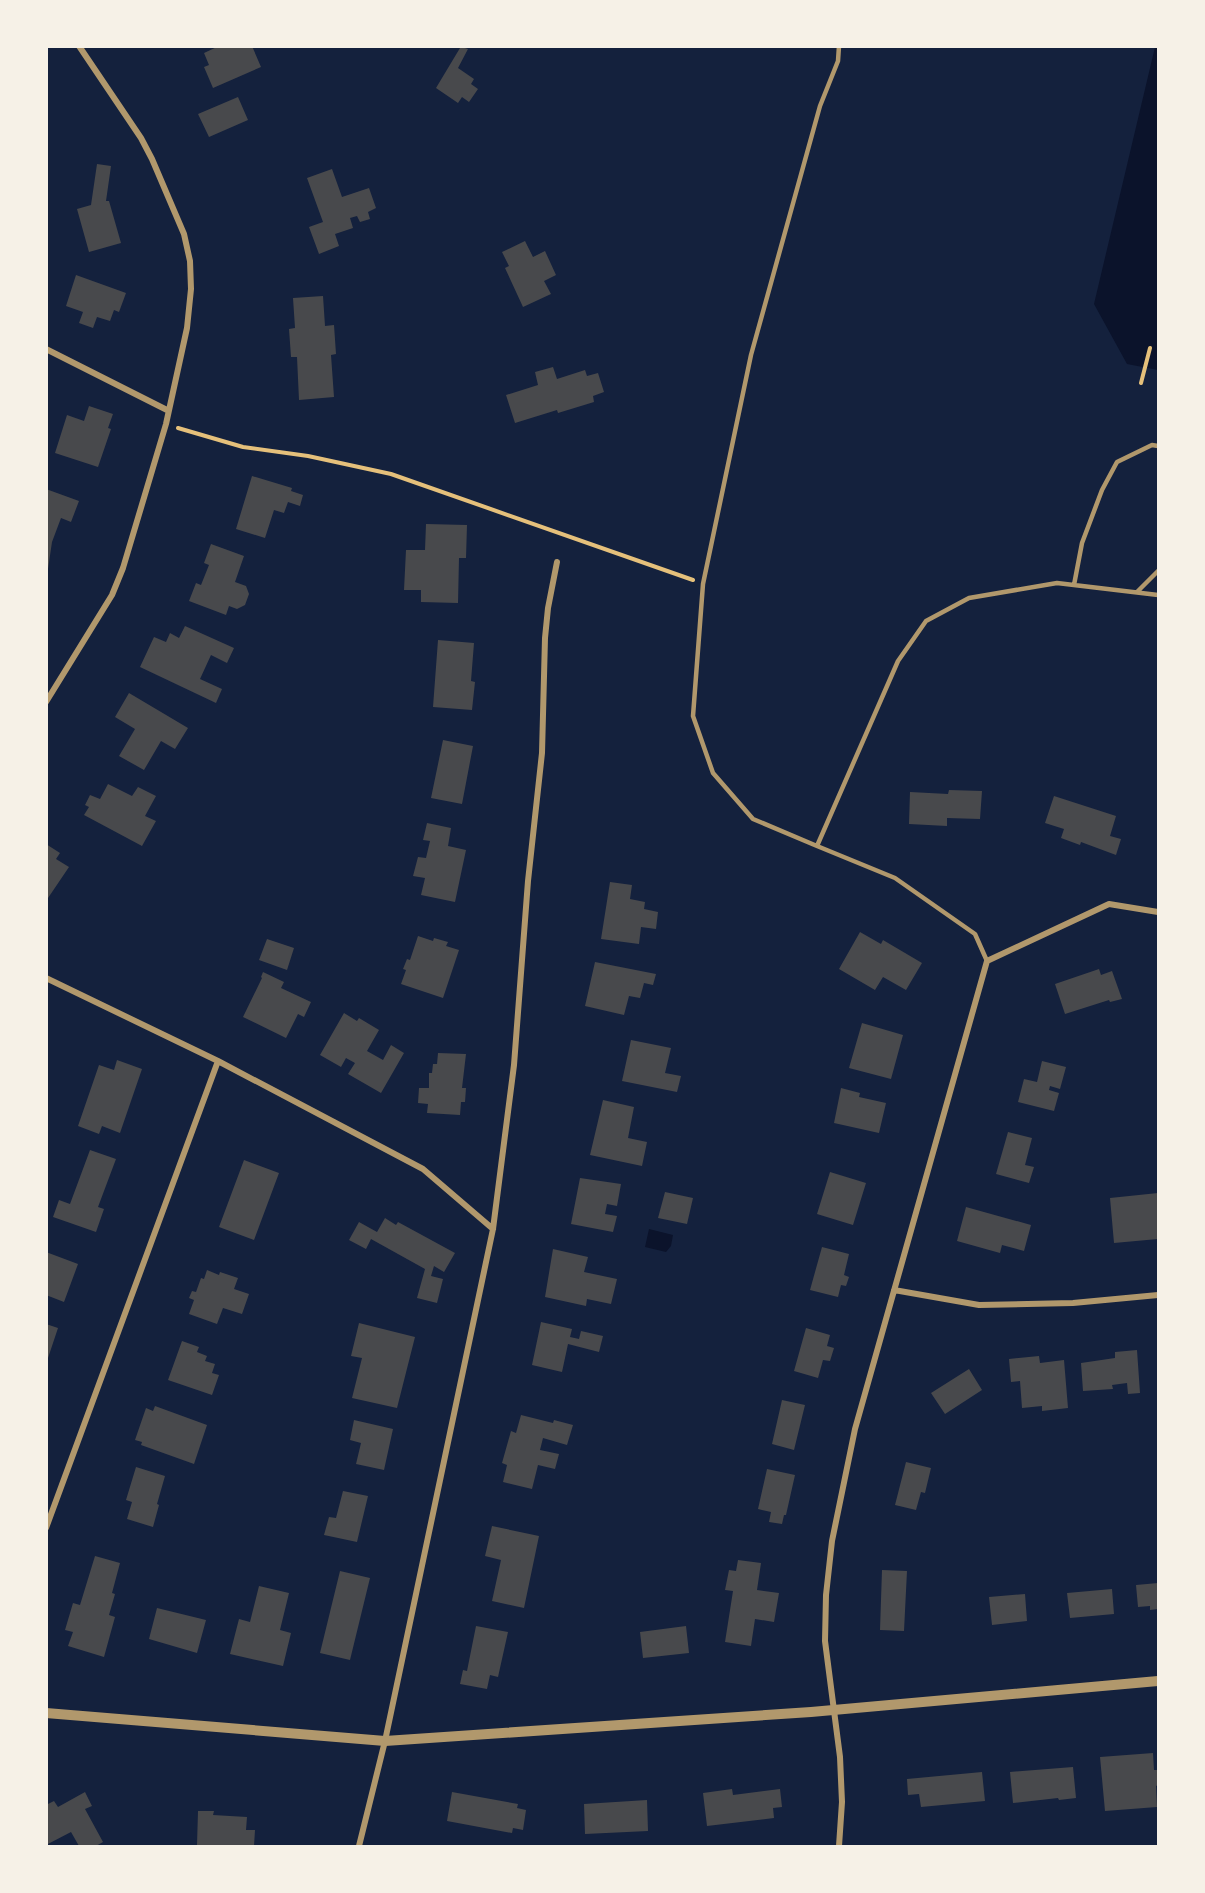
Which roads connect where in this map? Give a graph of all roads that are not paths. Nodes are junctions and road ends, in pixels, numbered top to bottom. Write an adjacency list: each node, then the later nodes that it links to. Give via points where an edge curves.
1 (79, 46): 4 (street, via 141,138 184,234 191,289 187,328)
2 (839, 46): 12 (lane, via 838,61 820,106 751,355 702,584 693,716 713,773 753,819)
3 (46, 349): 4 (street)
4 (167, 410): 11 (street, via 134,536 112,595)
5 (1158, 446): 8 (lane, via 1152,445 1117,462 1082,543)
6 (557, 562): 17 (street, via 545,638 542,753 514,1065)
7 (1158, 571): 9 (lane)
8 (1074, 585): 9 (lane); 12 (lane, via 1057,583 969,597 926,621 898,661)
9 (1137, 592): 10 (lane)
10 (1158, 595)
11 (46, 702)
12 (817, 846): 14 (lane, via 895,878 975,933)
13 (1158, 912): 14 (street, via 1109,904)
14 (987, 961): 18 (street)
15 (46, 978): 16 (street)
16 (218, 1061): 17 (street, via 423,1169); 20 (street)
17 (493, 1229): 24 (street)
18 (894, 1290): 19 (street, via 979,1305 1073,1303); 22 (street, via 855,1429 832,1541 825,1641)
19 (1158, 1295)
20 (46, 1528)
21 (1158, 1681): 22 (street)
22 (834, 1710): 24 (street); 26 (street, via 842,1802)
23 (46, 1713): 24 (street)
24 (385, 1741): 25 (street)
25 (359, 1846)
26 (839, 1846)

